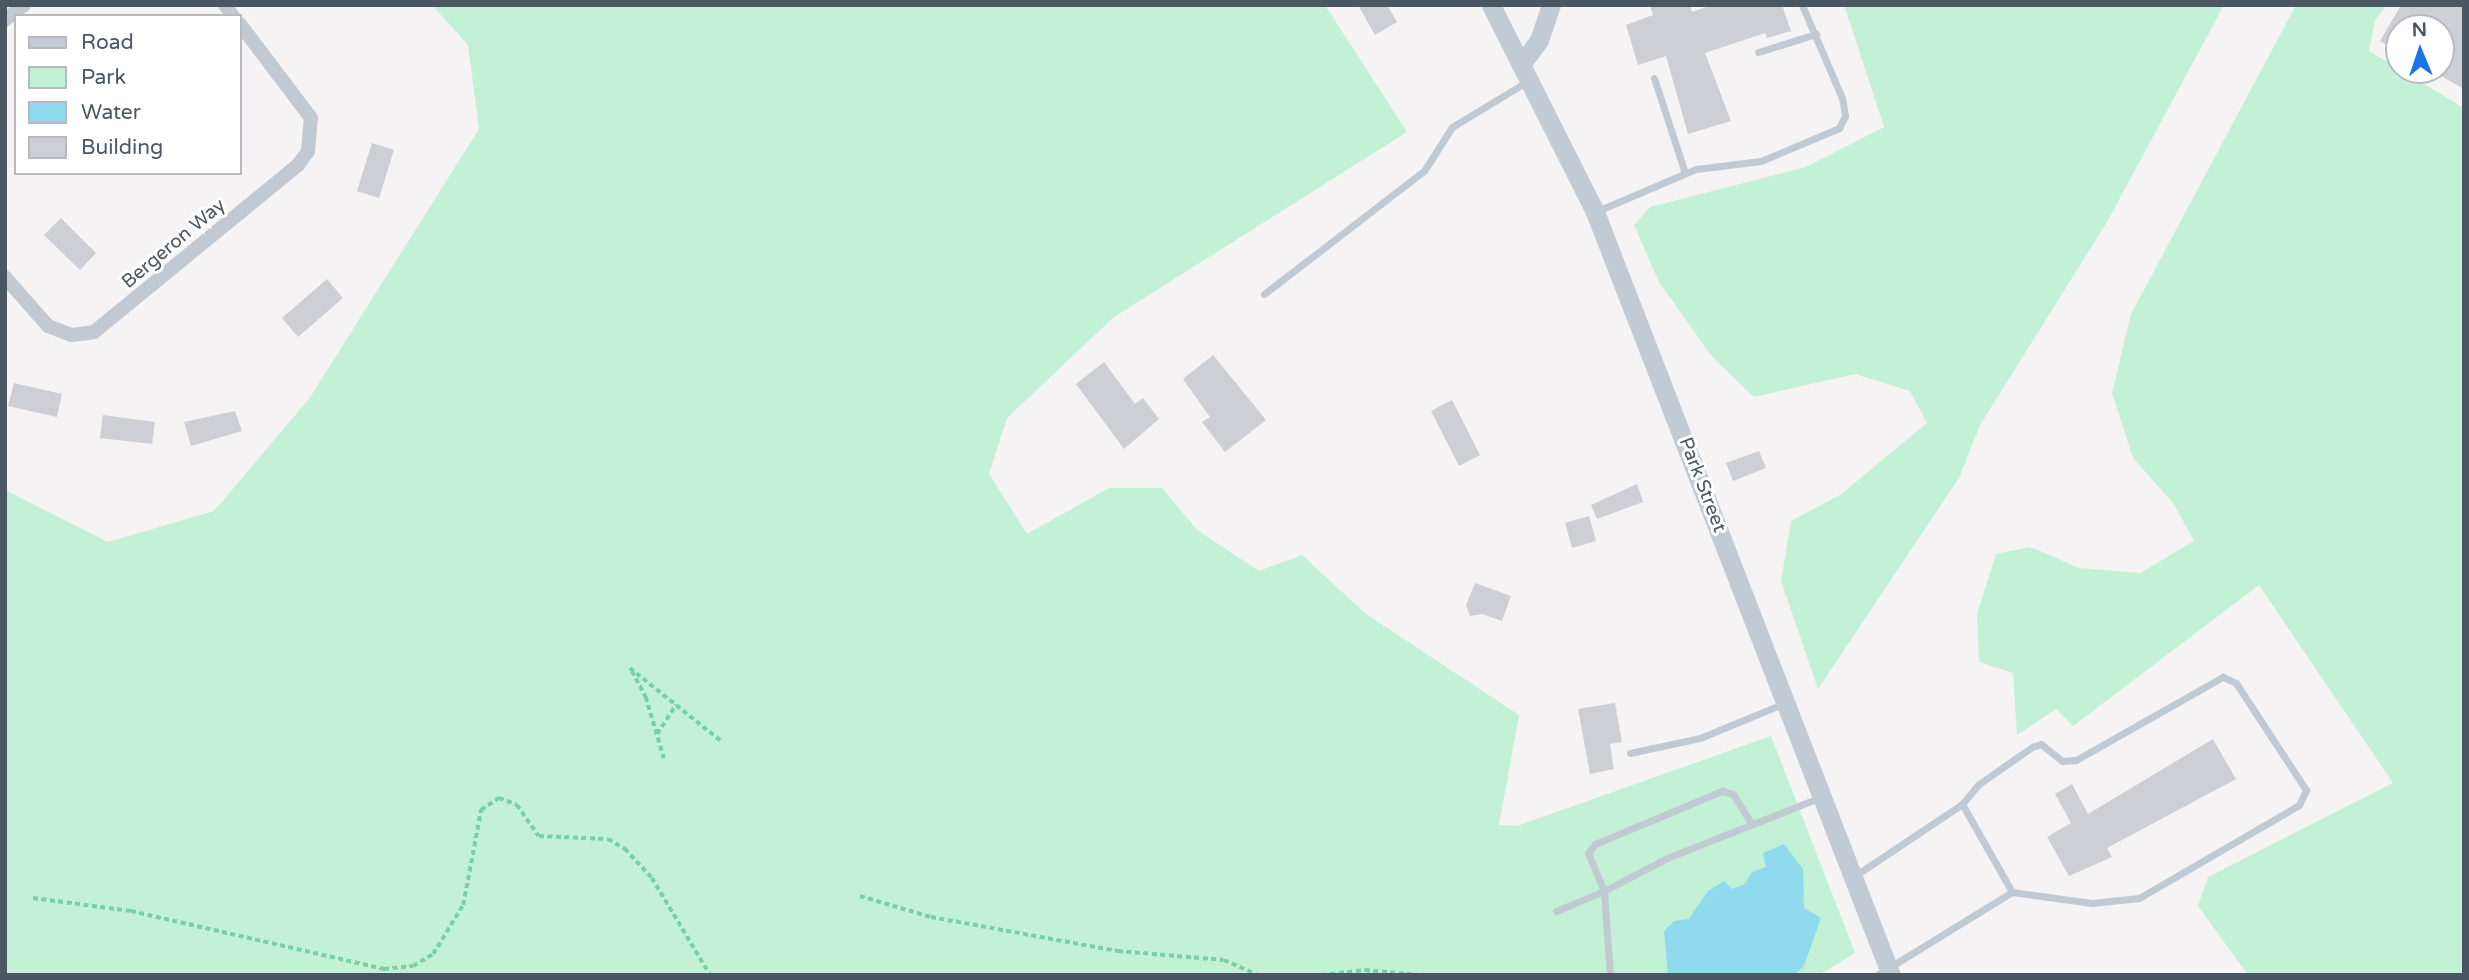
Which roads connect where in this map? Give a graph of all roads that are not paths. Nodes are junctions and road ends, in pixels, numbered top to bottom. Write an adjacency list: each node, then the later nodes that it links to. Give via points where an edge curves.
1 (24, 5): 5 (street)
2 (1491, 5): 9 (main road, Park Street)
3 (1551, 5): 9 (main road)
4 (1802, 5): 7 (lane)
5 (5, 20)
6 (242, 27): 13 (street, Bergeron Way, via 311,118 308,151 298,165 94,332 71,335 48,326)
7 (1816, 34): 8 (lane); 11 (lane, via 1842,98 1845,116 1839,128 1761,161)
8 (1758, 52)
9 (1527, 71): 12 (main road, Park Street); 14 (lane, via 1452,127 1424,171)
10 (1654, 78): 11 (lane)
11 (1685, 173): 12 (lane)
12 (1595, 212): 15 (main road, Park Street)
13 (5, 277)
14 (1264, 294)
15 (1786, 702): 16 (lane, via 1700,738); 17 (main road, Park Street)
16 (1630, 753)
17 (1823, 796): 19 (lane); 20 (main road, Park Street)
18 (1962, 804): 20 (lane); 22 (lane); 22 (lane, via 1979,784 2032,747 2041,744 2062,761 2076,760 2223,677 2236,683 2306,790 2300,805 2139,898 2092,903)
19 (1752, 824): 21 (lane, via 1638,871); 21 (lane, via 1733,794 1722,791 1595,844 1588,853)
20 (1852, 877): 24 (main road, Park Street)
21 (1604, 891): 23 (lane); 25 (lane)
22 (2012, 892): 24 (lane)
23 (1556, 911)
24 (1885, 973)
25 (1610, 975)

